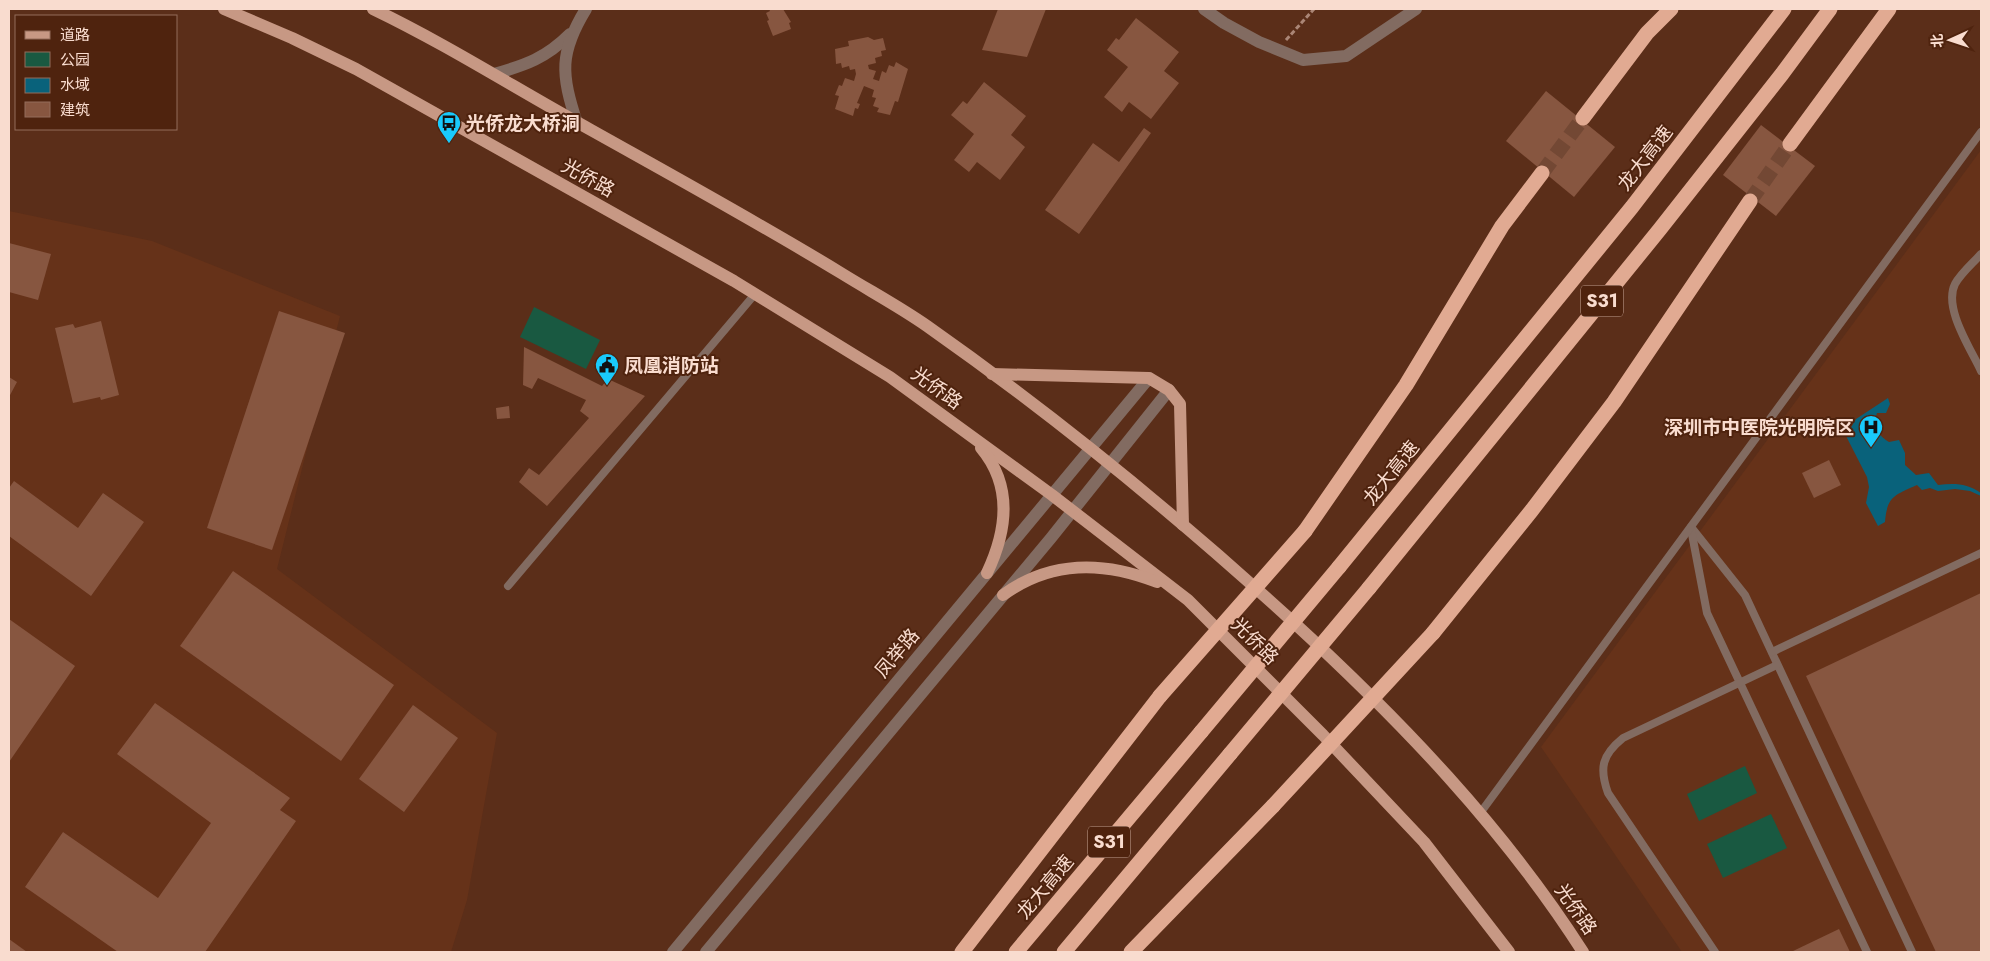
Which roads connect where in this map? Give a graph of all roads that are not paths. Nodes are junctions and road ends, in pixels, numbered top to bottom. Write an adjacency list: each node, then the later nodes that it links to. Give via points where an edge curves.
1 (224, 9): 19 (main road, 光侨路, via 356,69)
2 (373, 9): 11 (main road, 光侨路)
3 (586, 9): 10 (street)
4 (1204, 9): 5 (street, via 1224,23 1303,60 1346,56)
5 (1416, 9)
6 (1671, 9): 12 (highway, via 1647,33)
7 (1784, 9): 43 (highway, 龙大高速 / S31, bridge, via 1632,206 1339,567)
8 (1830, 9): 44 (highway, S31, bridge, via 1660,229 1369,588)
9 (1889, 9): 15 (highway)
10 (572, 32): 11 (street, via 534,62); 13 (street, via 564,62)
11 (494, 74): 13 (main road, 光侨路)
12 (1583, 118)
13 (577, 123): 21 (main road, 光侨路, via 773,231 924,324)
14 (1981, 132): 30 (lane)
15 (1790, 144)
16 (1542, 173): 42 (highway, bridge, via 1502,226 1406,385 1305,531 1160,696)
17 (1750, 201): 45 (highway, bridge, via 1614,402 1433,633 1273,806)
18 (1981, 254): 20 (lane, via 1958,279 1952,302)
19 (755, 294): 24 (main road, 光侨路, via 890,377); 33 (lane)
20 (1981, 371)
21 (992, 374): 22 (main road); 25 (main road, 光侨路)
22 (1149, 378): 23 (main road); 25 (street, 凤举路)
23 (1169, 390): 26 (street); 29 (main road, via 1180,404)
24 (971, 436): 27 (main road, 光侨路); 32 (main road, via 995,470 1005,500 1001,540)
25 (1091, 447): 26 (main road, 光侨路); 27 (street, 凤举路)
26 (1110, 464): 28 (street); 29 (main road, 光侨路)
27 (1052, 495): 28 (main road, 光侨路); 32 (street, 凤举路)
28 (1072, 511): 34 (main road, 光侨路); 35 (street)
29 (1183, 525): 39 (main road, 光侨路, via 1228,562 1368,691)
30 (1691, 527): 36 (lane, via 1745,595); 38 (lane, via 1707,613); 39 (lane)
31 (1981, 553): 36 (lane)
32 (987, 573): 40 (street, 凤举路)
33 (508, 586)
34 (1176, 591): 35 (main road, via 1136,574 1080,567 1046,572); 46 (main road, 光侨路, via 1323,735 1424,842)
35 (1003, 595): 41 (street)
36 (1772, 652): 37 (lane)
37 (1777, 665): 38 (lane); 50 (lane)
38 (1740, 682): 48 (lane, via 1623,738 1611,748 1604,762 1603,778 1608,793); 49 (lane)
39 (1481, 812): 47 (main road, 光侨路, via 1560,916)
40 (673, 952)
41 (706, 952)
42 (962, 952)
43 (1016, 952)
44 (1064, 952)
45 (1131, 952)
46 (1509, 952)
47 (1583, 952)
48 (1715, 952)
49 (1866, 952)
50 (1912, 952)

